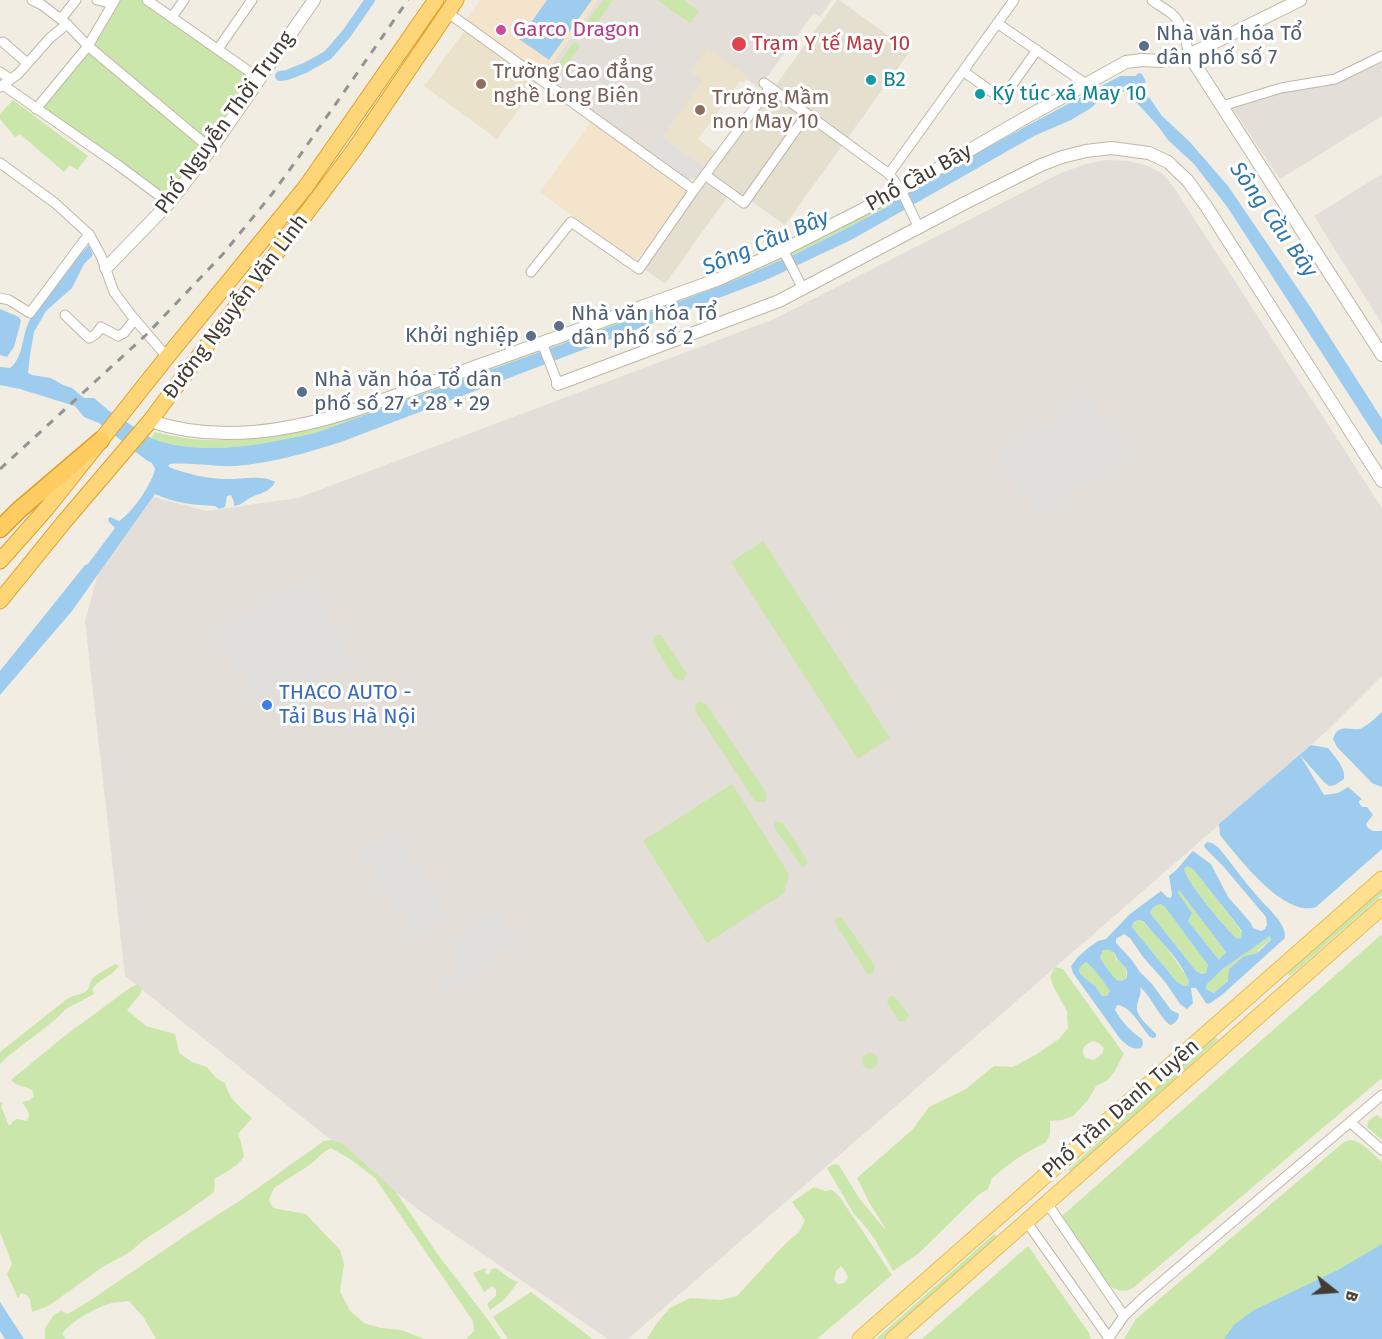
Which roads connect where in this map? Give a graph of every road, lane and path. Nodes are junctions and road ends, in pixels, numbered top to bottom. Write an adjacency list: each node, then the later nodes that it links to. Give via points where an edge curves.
1 (32, 0): 15 (street)
2 (76, 0): 15 (street)
3 (97, 0): 12 (street)
4 (147, 0): 14 (street)
5 (184, 0): 14 (street)
6 (252, 0): 19 (street)
7 (314, 0): 26 (street, Phố Nguyễn Thời Trung)
8 (436, 0): 50 (highway, Đường Nguyễn Văn Linh, via 305,188)
9 (1014, 0): 16 (street)
10 (1152, 0): 21 (street, via 1178,21)
11 (1294, 1): 21 (street, Phố Cầu Bây)
12 (114, 2): 18 (street)
13 (451, 6): 36 (street); 52 (highway, Đường Nguyễn Văn Linh, via 354,150)
14 (172, 17): 19 (street)
15 (64, 21): 18 (street); 23 (street)
16 (997, 23): 20 (street); 24 (street)
17 (3, 42): 23 (street)
18 (88, 46): 30 (street); 32 (street)
19 (218, 49): 26 (street)
20 (1036, 50): 24 (street, via 1002,99); 28 (street)
21 (1189, 55): 28 (street, Phố Cầu Bây, via 1126,62); 29 (street)
22 (1382, 56): 29 (street, via 1335,79 1281,88)
23 (27, 63): 27 (street)
24 (963, 71): 34 (street)
25 (0, 72): 27 (street)
26 (260, 79): 32 (street, Phố Nguyễn Thời Trung)
27 (4, 84): 30 (street)
28 (1086, 84): 37 (street, Phố Cầu Bây)
29 (1222, 106): 49 (street)
30 (36, 109): 38 (street)
31 (807, 114): 34 (street); 35 (street, via 744,203); 35 (street, via 767,85)
32 (211, 149): 38 (street, Phố Nguyễn Thời Trung)
33 (0, 163): 40 (street, via 55,203)
34 (889, 174): 37 (street)
35 (705, 175): 36 (street)
36 (694, 190): 43 (street, via 639,269 571,222)
37 (901, 190): 39 (street); 41 (street, Phố Cầu Bây)
38 (169, 203): 42 (street, Phố Nguyễn Thời Trung)
39 (916, 222): 44 (street); 54 (street, via 1062,157 1086,151 1111,148 1149,153 1168,162 1206,206)
40 (89, 234): 42 (street); 45 (street, via 30,313)
41 (783, 250): 44 (street); 48 (street, Phố Cầu Bây, via 719,279)
42 (106, 268): 47 (street, via 114,292)
43 (531, 272)
44 (803, 290): 51 (street)
45 (0, 298)
46 (65, 315): 47 (street, via 89,338 101,327 118,336)
47 (135, 320): 50 (street)
48 (542, 343): 51 (street); 52 (street, Phố Cầu Bây, via 361,408 292,427 209,433)
49 (1382, 355)
50 (167, 357): 53 (highway, Đường Nguyễn Văn Linh)
51 (558, 384)
52 (149, 422): 57 (highway, Đường Nguyễn Văn Linh)
53 (101, 440): 55 (highway); 56 (highway, Đường Nguyễn Văn Linh)
54 (1382, 481)
55 (0, 529)
56 (0, 561)
57 (0, 601)
58 (1382, 879): 60 (main road, Phố Trần Danh Tuyên)
59 (1382, 907): 61 (main road, Phố Trần Danh Tuyên)
60 (1256, 991): 61 (main road); 67 (main road, Phố Trần Danh Tuyên)
61 (1269, 1006): 68 (main road, Phố Trần Danh Tuyên)
62 (1382, 1095): 63 (street)
63 (1373, 1102): 64 (street); 65 (street)
64 (1382, 1110)
65 (1350, 1122): 66 (street); 69 (street)
66 (1382, 1150)
67 (1022, 1197): 68 (main road); 70 (main road, Phố Trần Danh Tuyên)
68 (1036, 1212): 69 (street); 71 (main road, Phố Trần Danh Tuyên); 72 (street)
69 (1124, 1316): 72 (street)
70 (860, 1339)
71 (893, 1339)
72 (1109, 1339)

